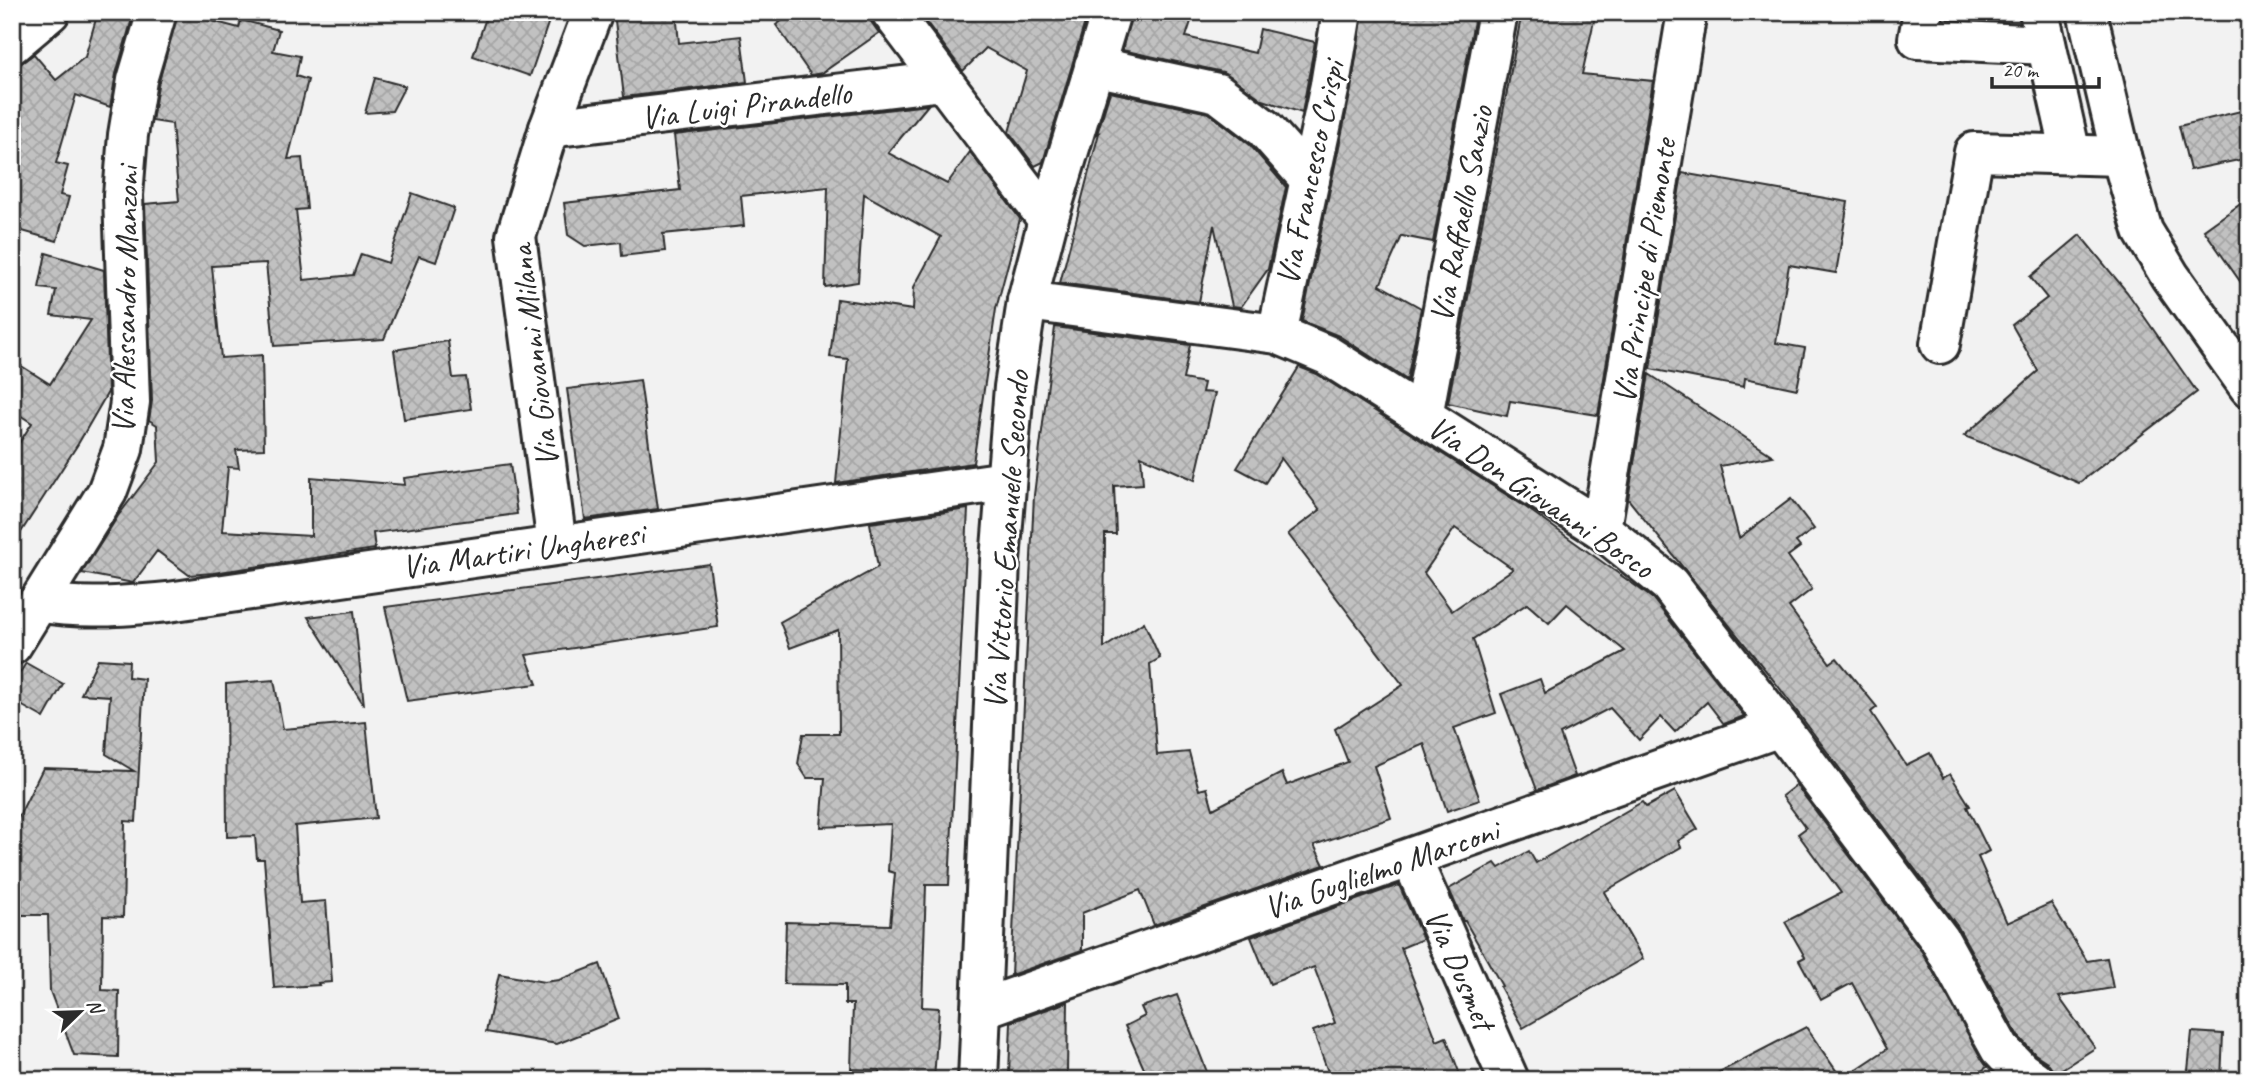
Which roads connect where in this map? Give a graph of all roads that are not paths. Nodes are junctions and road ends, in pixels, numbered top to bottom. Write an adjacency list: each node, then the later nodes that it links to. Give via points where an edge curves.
1 (50, 12): 12 (street)
2 (157, 12): 28 (street, Via Alessandro Manzoni, via 137,80 123,195 130,402 124,449 107,492)
3 (593, 12): 15 (street, Via Giovanni Milana)
4 (891, 12): 14 (street)
5 (1111, 12): 13 (street, Via Vittorio Emanuele Secondo)
6 (1342, 12): 18 (street, Via Francesco Crispi)
7 (1498, 12): 24 (street, Via Raffaello Sanzio)
8 (1687, 12): 26 (street, Via Principe di Piemonte)
9 (1923, 12): 11 (street, via 1918,39)
10 (2087, 12): 17 (street)
11 (2042, 29): 16 (street)
12 (12, 44)
13 (1094, 66): 18 (street, via 1218,93 1265,129); 19 (street, Via Vittorio Emanuele Secondo)
14 (943, 81): 15 (street, Via Luigi Pirandello); 19 (street)
15 (549, 128): 27 (street, Via Giovanni Milana, via 516,236)
16 (2071, 154): 17 (street); 22 (street, via 1974,152)
17 (2121, 156): 23 (street, via 2143,231 2169,276)
18 (1310, 180): 21 (street, Via Francesco Crispi)
19 (1048, 219): 20 (street, Via Vittorio Emanuele Secondo)
20 (1027, 301): 21 (street, Via Don Giovanni Bosco); 25 (street, Via Vittorio Emanuele Secondo)
21 (1277, 334): 24 (street, Via Don Giovanni Bosco, via 1327,355)
22 (1940, 344)
23 (2249, 387)
24 (1423, 416): 26 (street, Via Don Giovanni Bosco)
25 (1006, 481): 27 (street, Via Martiri Ungheresi); 32 (street, Via Vittorio Emanuele Secondo)
26 (1601, 529): 30 (street, Via Don Giovanni Bosco, via 1669,584)
27 (557, 545): 28 (street, Via Martiri Ungheresi, via 168,602 117,607)
28 (38, 602): 29 (street, Via Alessandro Manzoni)
29 (12, 645)
30 (1780, 727): 31 (street, Via Guglielmo Marconi); 33 (street, Via Don Giovanni Bosco, via 1940,940 2000,1049)
31 (1411, 858): 32 (street, Via Guglielmo Marconi); 35 (street, Via Dusmet)
32 (981, 1009): 34 (street, Via Vittorio Emanuele Secondo)
33 (2021, 1077)
34 (978, 1080)
35 (1509, 1080)

